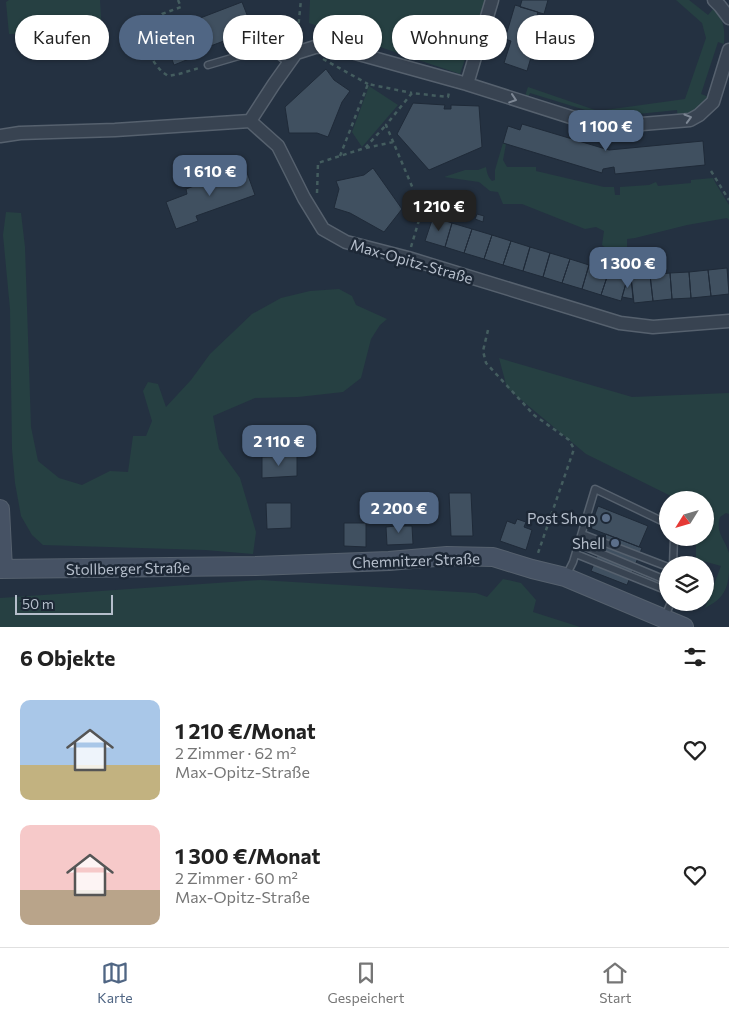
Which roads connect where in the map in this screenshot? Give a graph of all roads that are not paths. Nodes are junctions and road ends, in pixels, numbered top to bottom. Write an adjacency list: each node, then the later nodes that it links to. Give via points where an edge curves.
1 (492, 0): 9 (street)
2 (714, 0): 3 (street)
3 (729, 18)
4 (729, 50): 9 (street, one-way to 4, via 599,126 690,120 712,102)
5 (303, 53): 9 (street, via 315,47 330,46)
6 (225, 60): 8 (lane)
7 (291, 60): 10 (street)
8 (208, 65)
9 (467, 84)
10 (250, 122): 11 (street); 12 (street, Max-Opitz-Straße, via 278,146 323,229 346,242 620,323 653,327)
11 (0, 136)
12 (729, 321)
13 (0, 509): 20 (main road)
14 (659, 520): 15 (lane, via 595,489)
15 (582, 534): 16 (lane); 18 (lane)
16 (579, 544): 17 (lane); 22 (lane)
17 (576, 554): 21 (lane); 23 (lane)
18 (659, 564)
19 (256, 566): 20 (main road, Stollberger Straße); 21 (main road, Chemnitzer Straße, via 447,556 493,557)
20 (2, 569)
21 (565, 577): 24 (main road, Chemnitzer Straße)
22 (659, 577)
23 (659, 587)
24 (659, 607)
25 (669, 611): 26 (main road, Chemnitzer Straße)
26 (684, 627)

